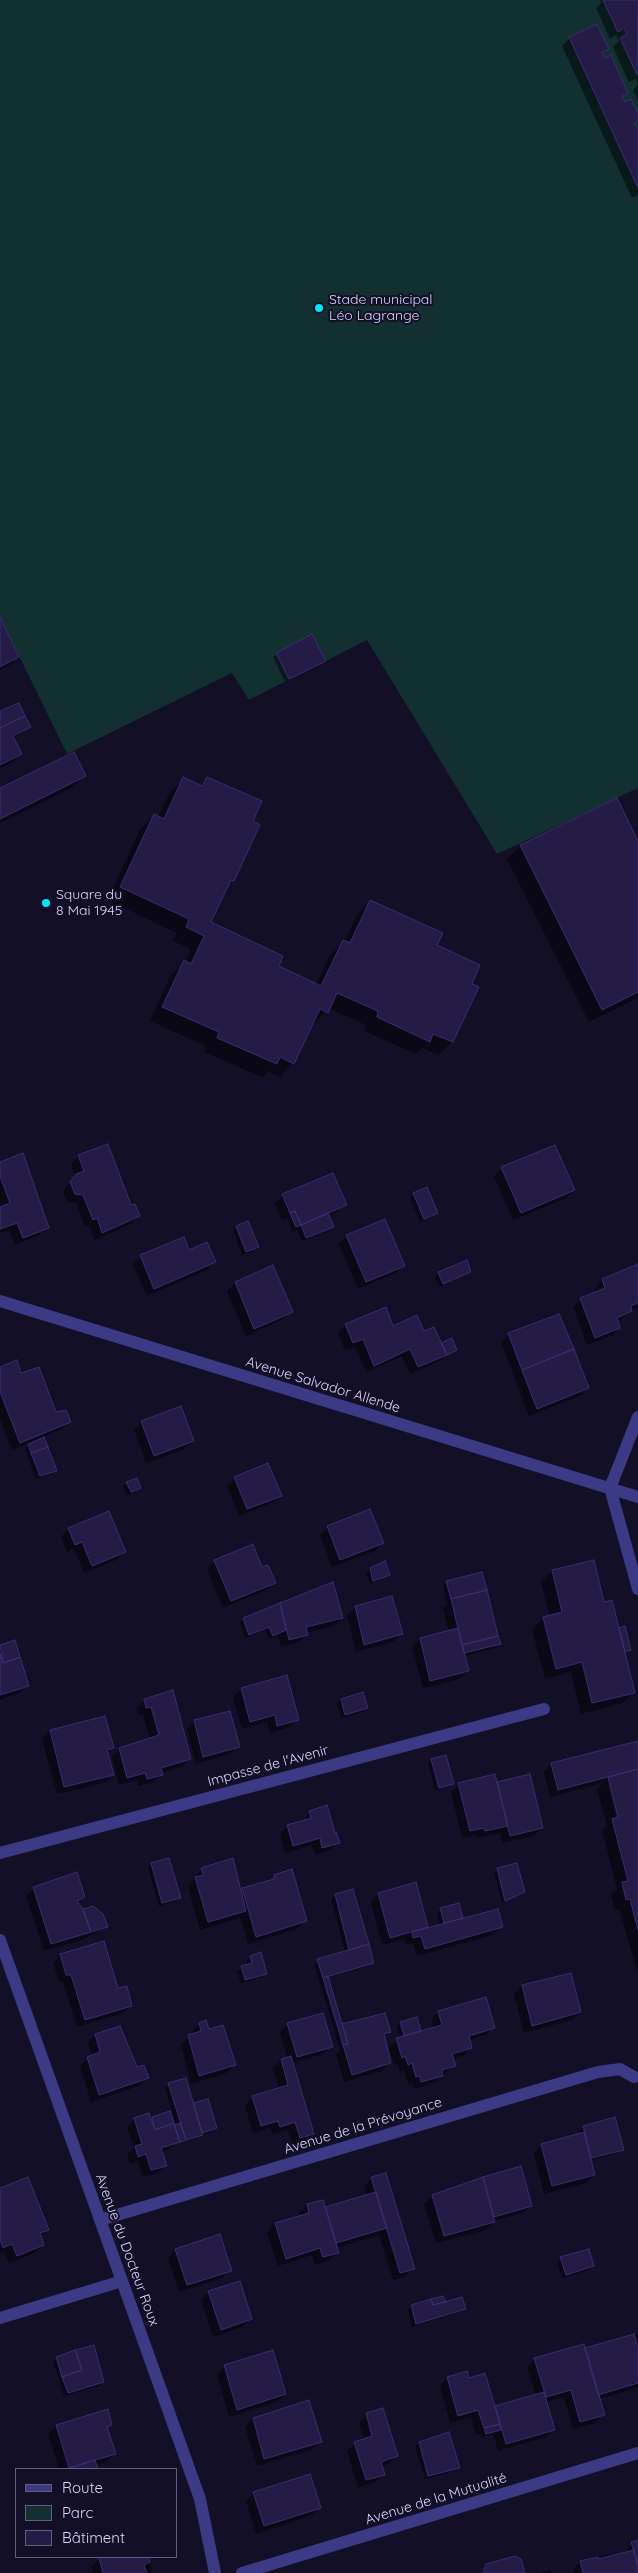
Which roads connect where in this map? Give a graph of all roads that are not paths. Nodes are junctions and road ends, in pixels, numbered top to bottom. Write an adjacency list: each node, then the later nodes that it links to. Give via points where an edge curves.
1 (0, 1301): 3 (street, Avenue Salvador Allende)
2 (638, 1417): 3 (street)
3 (610, 1488): 4 (street, Avenue Salvador Allende); 5 (street)
4 (638, 1497)
5 (638, 1589)
6 (544, 1709): 7 (street, Impasse de l'Avenir)
7 (0, 1853)
8 (0, 1940): 10 (street, Avenue du Docteur Roux)
9 (634, 2077): 10 (street, Avenue de la Prévoyance, via 620,2070 598,2072)
10 (100, 2220): 11 (street, Avenue du Docteur Roux)
11 (122, 2281): 12 (street); 14 (street, Avenue du Docteur Roux, via 200,2499)
12 (0, 2318)
13 (638, 2453): 15 (street, Avenue de la Mutualité)
14 (215, 2573)
15 (242, 2573)

